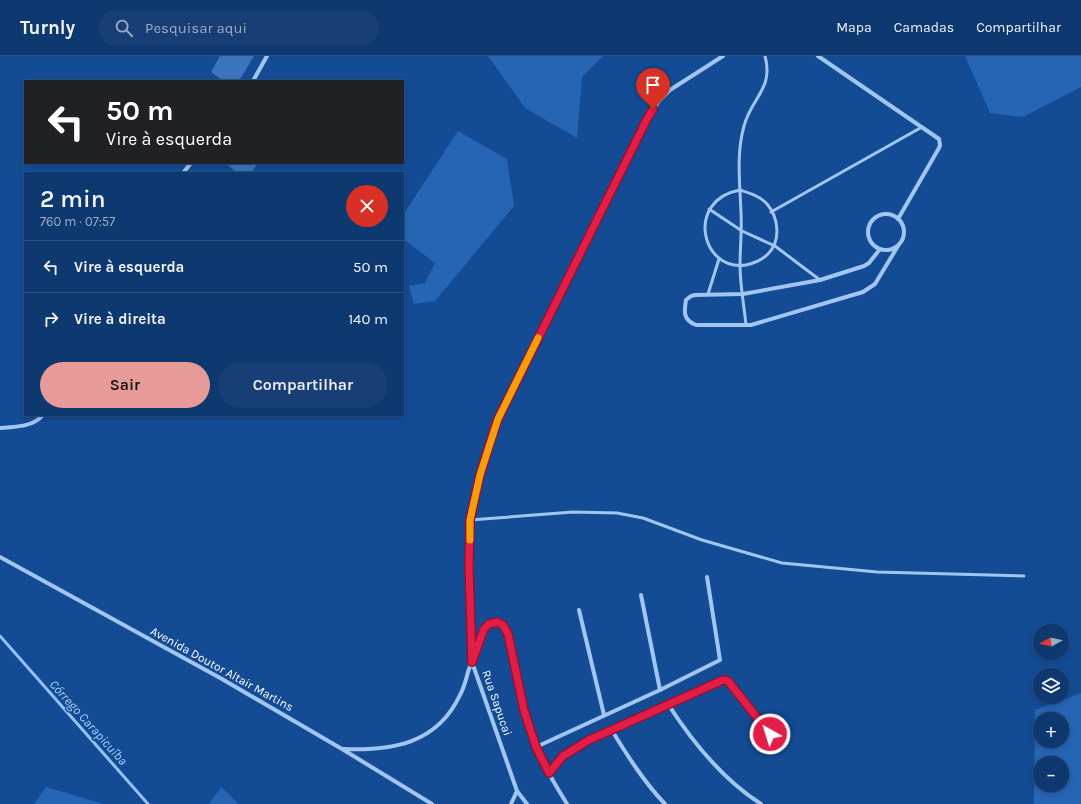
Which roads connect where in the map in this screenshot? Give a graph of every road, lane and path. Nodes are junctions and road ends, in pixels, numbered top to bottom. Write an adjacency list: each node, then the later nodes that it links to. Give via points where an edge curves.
1 (267, 56): 5 (street)
2 (723, 56): 23 (street, Rua Sapucai, via 670,90 648,117 498,419 480,475)
3 (765, 56): 7 (lane, via 766,82 745,119 741,134)
4 (818, 56): 6 (street)
5 (254, 80)
6 (922, 127): 9 (lane); 10 (street, via 939,139 940,144)
7 (740, 190): 8 (lane, via 722,196); 9 (lane, via 760,199); 11 (lane)
8 (709, 209): 11 (lane); 15 (lane, via 704,230 706,240)
9 (772, 212): 12 (lane, via 777,234)
10 (898, 219): 13 (street, via 902,223 904,235); 14 (street, via 882,214 870,225 871,242)
11 (742, 231): 12 (lane); 16 (lane)
12 (775, 246): 16 (lane, via 765,258); 17 (lane)
13 (898, 246): 14 (street); 20 (street, via 875,284 863,292 761,324)
14 (880, 249): 17 (street, via 864,266)
15 (719, 258): 16 (lane); 18 (lane)
16 (740, 266): 19 (lane)
17 (820, 280): 19 (street)
18 (708, 294): 19 (street); 20 (street, via 691,296 686,300 686,317 689,322 696,325)
19 (743, 294): 20 (lane)
20 (746, 326)
21 (42, 416): 22 (street, via 30,424)
22 (0, 428)
23 (470, 520): 25 (lane, via 573,512 617,513 643,518 702,540 782,563 877,572); 29 (street, Rua Sapucai)
24 (0, 558): 36 (street, Avenida Doutor Altair Martins, via 222,679)
25 (1024, 576)
26 (707, 577): 30 (street, via 720,660)
27 (641, 595): 30 (street)
28 (579, 610): 32 (street)
29 (472, 662): 35 (street, via 484,629 489,624 497,622 503,625 508,634 524,710); 36 (street, via 460,695 448,716 435,729 419,739 397,746 369,750); 38 (street, Rua Sapucai)
30 (660, 690): 32 (street)
31 (668, 704): 33 (street, via 724,680 728,681 770,734 773,734); 34 (street); 44 (street, via 686,731 721,773)
32 (604, 715): 35 (street)
33 (776, 719)
34 (611, 729): 37 (street, via 568,752); 43 (street, via 633,764)
35 (536, 747): 37 (street)
36 (342, 749): 39 (street, Avenida Doutor Altair Martins)
37 (549, 773): 42 (street)
38 (516, 791): 40 (street); 41 (street, Rua Sapucai)
39 (432, 804)
40 (511, 804)
41 (527, 804)
42 (567, 804)
43 (665, 804)
44 (761, 804)

